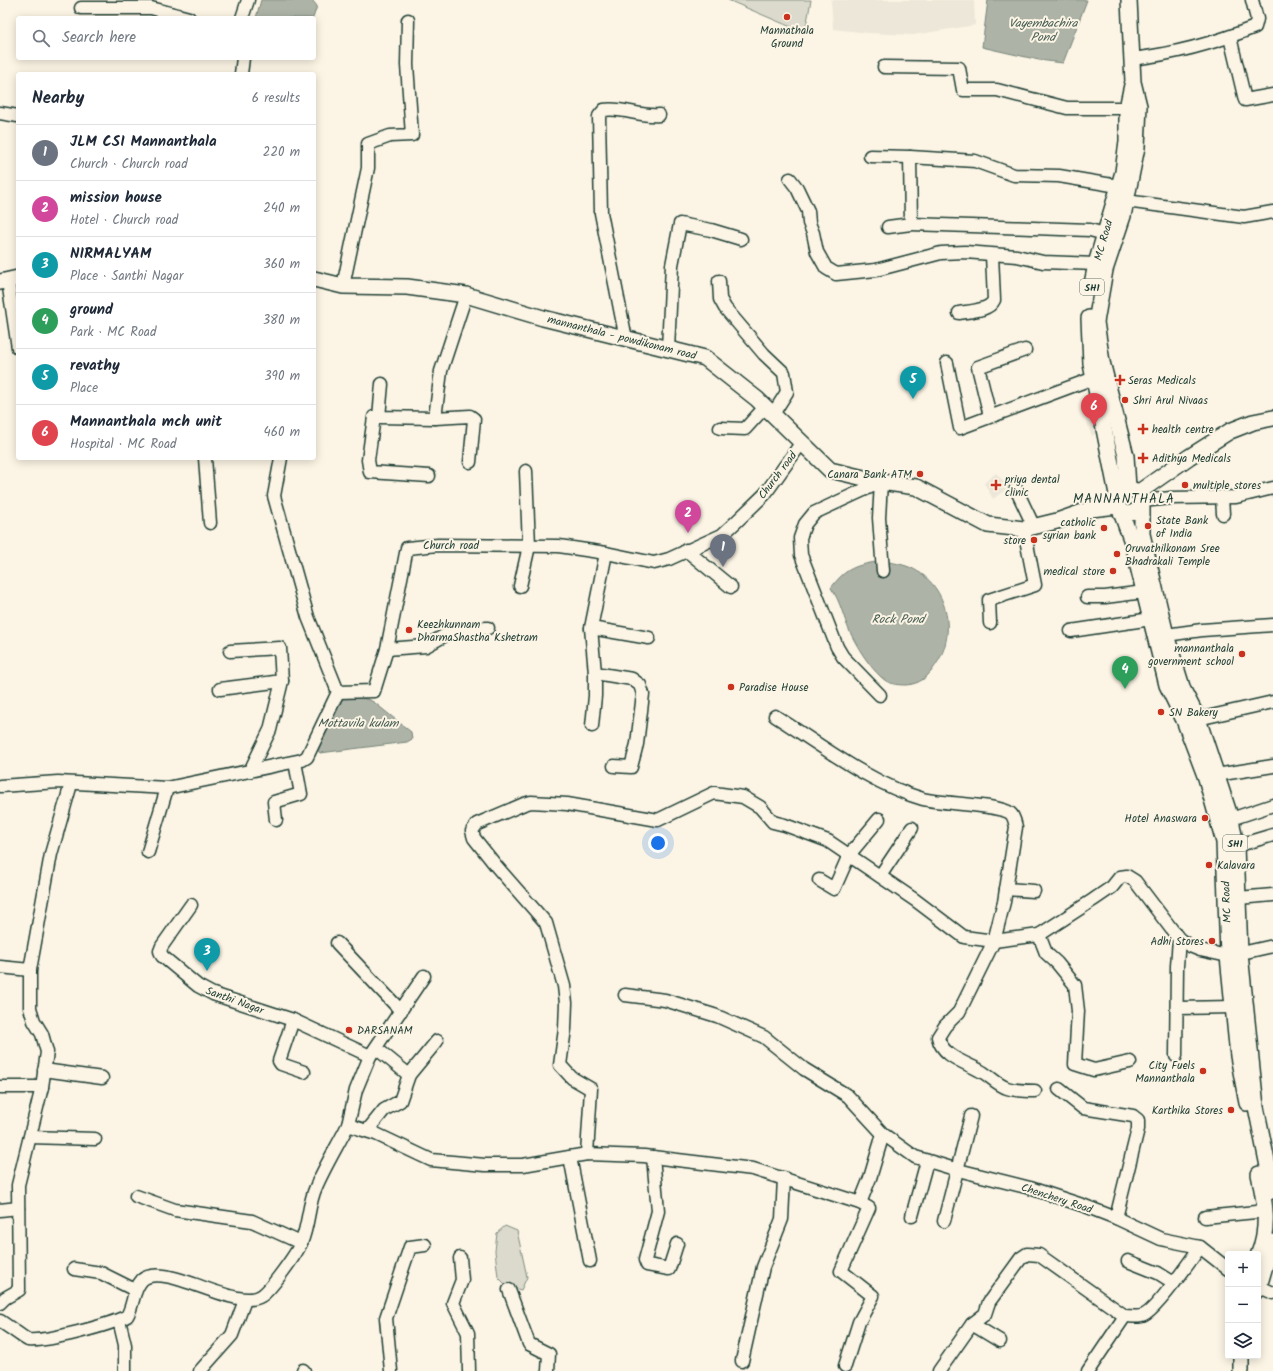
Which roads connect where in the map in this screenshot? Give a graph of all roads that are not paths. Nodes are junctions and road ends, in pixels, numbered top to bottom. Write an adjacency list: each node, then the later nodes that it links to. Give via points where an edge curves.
1 (248, 0): 6 (street)
2 (1129, 0): 9 (main road, MC Road / SH1)
3 (1252, 0): 8 (street, via 1257,20 1255,27)
4 (81, 8): 5 (street, via 151,8)
5 (181, 16)
6 (243, 16)
7 (408, 20): 34 (street, via 407,65 412,135 390,136 368,144 368,168)
8 (1230, 37): 9 (street, via 1167,55); 14 (street, via 1245,100)
9 (1132, 59): 13 (main road, MC Road / SH1)
10 (244, 60): 12 (street)
11 (884, 67): 15 (street, via 959,68 963,90 997,90 1067,108)
12 (241, 72)
13 (1133, 82): 15 (main road, MC Road / SH1); 23 (main road, MC Road / SH1, via 1139,106 1137,147)
14 (1273, 95)
15 (1127, 108): 22 (main road, MC Road / SH1, via 1127,141 1123,172)
16 (0, 113): 18 (street)
17 (659, 115): 38 (street, via 640,115 614,108 604,110 599,116 601,213)
18 (16, 116)
19 (870, 156): 20 (street)
20 (910, 157): 22 (street, via 975,161 1014,175 1059,176); 25 (street)
21 (790, 179): 29 (street, via 808,211 817,252 826,268 836,274 876,270 941,253)
22 (1118, 186): 27 (main road, MC Road / SH1)
23 (1126, 201): 24 (street, via 1244,217); 60 (main road, MC Road / SH1, via 1105,270 1096,322 1102,362 1126,456)
24 (1273, 212)
25 (911, 224): 26 (street); 27 (street, via 1090,230)
26 (888, 227)
27 (1104, 234): 30 (main road, MC Road / SH1)
28 (741, 239): 39 (street, via 680,224 672,265)
29 (992, 255): 30 (street, via 1017,256 1043,262); 36 (street, via 992,304)
30 (1096, 264): 42 (main road, MC Road / SH1, via 1088,327)
31 (316, 279): 34 (main road, mannanthala - powdikonam road)
32 (9, 281): 37 (street)
33 (719, 281): 44 (street, via 720,299 725,308 764,354 784,373 787,392)
34 (343, 286): 35 (main road, mannanthala - powdikonam road, via 407,287)
35 (466, 295): 38 (main road, mannanthala - powdikonam road); 47 (street, via 441,371)
36 (960, 313)
37 (16, 333)
38 (626, 339): 39 (main road, mannanthala - powdikonam road)
39 (668, 349): 44 (main road, mannanthala - powdikonam road, via 705,358)
40 (1025, 350): 45 (street, via 978,367)
41 (947, 364): 45 (street, via 960,428)
42 (1094, 378): 45 (street); 60 (main road, MC Road / SH1)
43 (382, 384): 46 (street)
44 (769, 410): 49 (street, via 745,429); 50 (main road, mannanthala - powdikonam road)
45 (990, 416)
46 (379, 417): 47 (street); 55 (street, via 374,417 368,460 370,472)
47 (435, 418): 53 (street, via 470,416 474,419)
48 (1273, 418): 60 (main road, via 1230,431)
49 (720, 428)
50 (802, 442): 56 (main road, mannanthala - powdikonam road, via 830,470); 65 (street, Church road, via 765,494 736,522 722,534)
51 (205, 460): 62 (street)
52 (281, 460): 85 (street, via 274,496 308,618)
53 (470, 462)
54 (526, 471): 64 (street)
55 (429, 476)
56 (881, 482): 63 (main road, mannanthala - powdikonam road, via 916,487 988,525); 67 (street, via 879,518); 86 (street, via 814,513 805,524 800,538 801,555 837,647)
57 (1016, 488): 63 (street)
58 (1273, 488): 59 (street, via 1236,497)
59 (1222, 497): 60 (street); 61 (street)
60 (1129, 500): 63 (main road, mannanthala - powdikonam road); 70 (main road, MC Road / SH1, via 1132,542); 78 (main road, MC Road / SH1, via 1142,534)
61 (1223, 514)
62 (210, 523)
63 (1029, 528): 73 (street, via 1035,585 989,600)
64 (529, 546): 66 (street, Church road, via 559,546); 68 (street); 80 (street, Church road, via 438,545 407,548)
65 (686, 550): 66 (street, Church road, via 670,559 654,563); 69 (street)
66 (606, 553): 76 (street)
67 (883, 571)
68 (520, 586)
69 (731, 587)
70 (1144, 592): 71 (street); 72 (main road, MC Road / SH1)
71 (1087, 598)
72 (1151, 619): 77 (street); 95 (main road, MC Road / SH1, via 1167,685)
73 (990, 623)
74 (1273, 625): 78 (street)
75 (488, 628): 80 (street, via 460,629 426,646)
76 (591, 628): 79 (street); 82 (street)
77 (1071, 631)
78 (1166, 635): 89 (main road, MC Road / SH1, via 1183,690)
79 (649, 638)
80 (387, 649): 85 (street, Church road, via 374,691)
81 (230, 651): 83 (street, via 280,648)
82 (595, 673): 90 (street); 92 (street, via 632,680 640,685 643,694 637,744 631,767)
83 (282, 681): 84 (street); 94 (street, via 270,730)
84 (220, 689)
85 (338, 692): 91 (street, via 307,757)
86 (880, 695)
87 (1273, 702): 89 (street)
88 (775, 716): 110 (street, via 839,757 906,794 925,800 987,807 1010,813 1016,827)
89 (1198, 719): 95 (main road, MC Road / SH1)
90 (592, 726)
91 (295, 762): 94 (street); 102 (street, via 301,794 274,802)
92 (614, 766)
93 (1273, 766): 95 (street)
94 (250, 771): 98 (street)
95 (1211, 776): 101 (main road, MC Road / SH1); 120 (main road, MC Road / SH1, via 1224,842)
96 (71, 784): 97 (street, via 58,782); 98 (street); 122 (street, via 51,854)
97 (0, 786)
98 (167, 788): 106 (street)
99 (1273, 806): 101 (street)
100 (879, 819): 107 (street)
101 (1231, 819): 105 (main road, MC Road / SH1)
102 (276, 820)
103 (912, 828): 108 (street)
104 (1273, 834): 105 (street)
105 (1236, 846): 113 (main road, MC Road / SH1)
106 (148, 852)
107 (849, 855): 108 (street); 109 (street, via 834,889); 147 (street, via 828,841 773,822 760,807 743,797 714,793 658,820 567,804 531,802 477,824 472,831 474,838 546,923 564,986 566,1004 560,1066 572,1078 591,1089)
108 (880, 876): 117 (street, via 964,937)
109 (819, 880)
110 (1006, 889): 111 (street); 117 (street)
111 (1034, 891)
112 (1273, 894): 113 (street)
113 (1238, 898): 120 (main road, MC Road / SH1)
114 (191, 905): 128 (street, Santhi Nagar, via 162,946 162,956 198,986 214,994)
115 (1038, 935): 116 (street, via 1112,887 1120,877 1127,876 1135,880); 117 (street); 132 (street, via 1046,953 1075,985 1078,1011 1075,1064 1094,1070)
116 (1179, 939): 120 (street, via 1200,950); 126 (street, via 1176,966)
117 (994, 941): 140 (street, via 959,1012 941,1032 939,1041 955,1058 1000,1084 1023,1091)
118 (337, 943): 127 (street)
119 (1273, 946): 120 (street)
120 (1234, 955): 125 (main road, MC Road / SH1); 153 (main road, MC Road / SH1, via 1256,1107)
121 (0, 967): 122 (street)
122 (30, 970): 133 (street, via 30,1008 47,1052)
123 (424, 976): 127 (street)
124 (625, 995): 144 (street, Chenchery Road, via 665,1000 717,1016 764,1037 804,1069 848,1096)
125 (1233, 1007): 126 (street); 158 (main road, MC Road / SH1, via 1238,1056)
126 (1178, 1008): 131 (street)
127 (401, 1011): 130 (street)
128 (293, 1020): 130 (street, Santhi Nagar); 134 (street, via 279,1061)
129 (437, 1042): 135 (street)
130 (373, 1052): 135 (street, Santhi Nagar); 142 (street, via 356,1090)
131 (1176, 1056)
132 (1130, 1062)
133 (44, 1070): 136 (street); 138 (street)
134 (304, 1072)
135 (409, 1075): 143 (street, via 400,1101 384,1110)
136 (102, 1078)
137 (0, 1086): 138 (street)
138 (42, 1087): 145 (street)
139 (1059, 1089): 161 (street, via 1083,1108 1133,1116 1138,1120)
140 (1035, 1091)
141 (971, 1116): 151 (street)
142 (348, 1125): 143 (street); 164 (street, via 315,1188)
143 (367, 1131): 148 (street, via 431,1160 485,1165 523,1165)
144 (883, 1134): 150 (street, Chenchery Road, via 916,1157); 155 (street)
145 (30, 1137): 146 (street); 156 (street, via 18,1185)
146 (95, 1139)
147 (587, 1154): 148 (street); 149 (street)
148 (570, 1157): 170 (street)
149 (653, 1157): 152 (street, via 753,1169); 165 (street, via 658,1211 645,1260 647,1265 669,1269)
150 (927, 1161): 151 (street, Chenchery Road); 159 (street)
151 (958, 1170): 161 (street, Chenchery Road, via 1030,1188); 162 (street)
152 (784, 1178): 155 (street); 187 (street, via 782,1219 763,1267)
153 (1273, 1191)
154 (136, 1196): 164 (street, via 175,1210 252,1221)
155 (860, 1203): 188 (street, via 869,1208 841,1271 873,1296 859,1322)
156 (18, 1208): 157 (street); 181 (street, via 19,1290)
157 (0, 1210)
158 (1266, 1211): 160 (street); 168 (main road, MC Road / SH1)
159 (912, 1216)
160 (1205, 1217)
161 (1116, 1218): 167 (street, Chenchery Road, via 1161,1239)
162 (944, 1221)
163 (1273, 1239): 175 (main road)
164 (301, 1243): 180 (street, via 265,1294 257,1299)
165 (676, 1244)
166 (425, 1245): 192 (street, via 410,1247 386,1318)
167 (1200, 1248): 172 (street, Chenchery Road); 174 (street)
168 (1260, 1251)
169 (460, 1258): 193 (street, via 462,1280 453,1303 468,1334)
170 (590, 1261)
171 (1128, 1261): 174 (street, via 1158,1273)
172 (1225, 1267)
173 (74, 1269): 177 (street, via 101,1273)
174 (1174, 1283): 182 (street, via 1146,1315)
175 (1258, 1287)
176 (1261, 1289): 179 (street)
177 (135, 1290): 180 (street, via 143,1280 152,1276 177,1279); 183 (street, via 128,1315)
178 (509, 1290): 194 (street, via 529,1344 549,1354)
179 (1273, 1293)
180 (245, 1300): 191 (street, via 232,1335)
181 (0, 1303)
182 (1126, 1316): 185 (street, via 1039,1255 1033,1254 1021,1258 989,1302 986,1314); 195 (street)
183 (119, 1320): 184 (street, via 56,1337 28,1340); 190 (street, via 125,1345)
184 (0, 1321)
185 (972, 1324): 186 (street); 189 (street)
186 (1000, 1341)
187 (742, 1361)
188 (845, 1366)
189 (942, 1370)
190 (126, 1371)
191 (200, 1371)
192 (391, 1371)
193 (469, 1371)
194 (548, 1371)
195 (1088, 1371)

